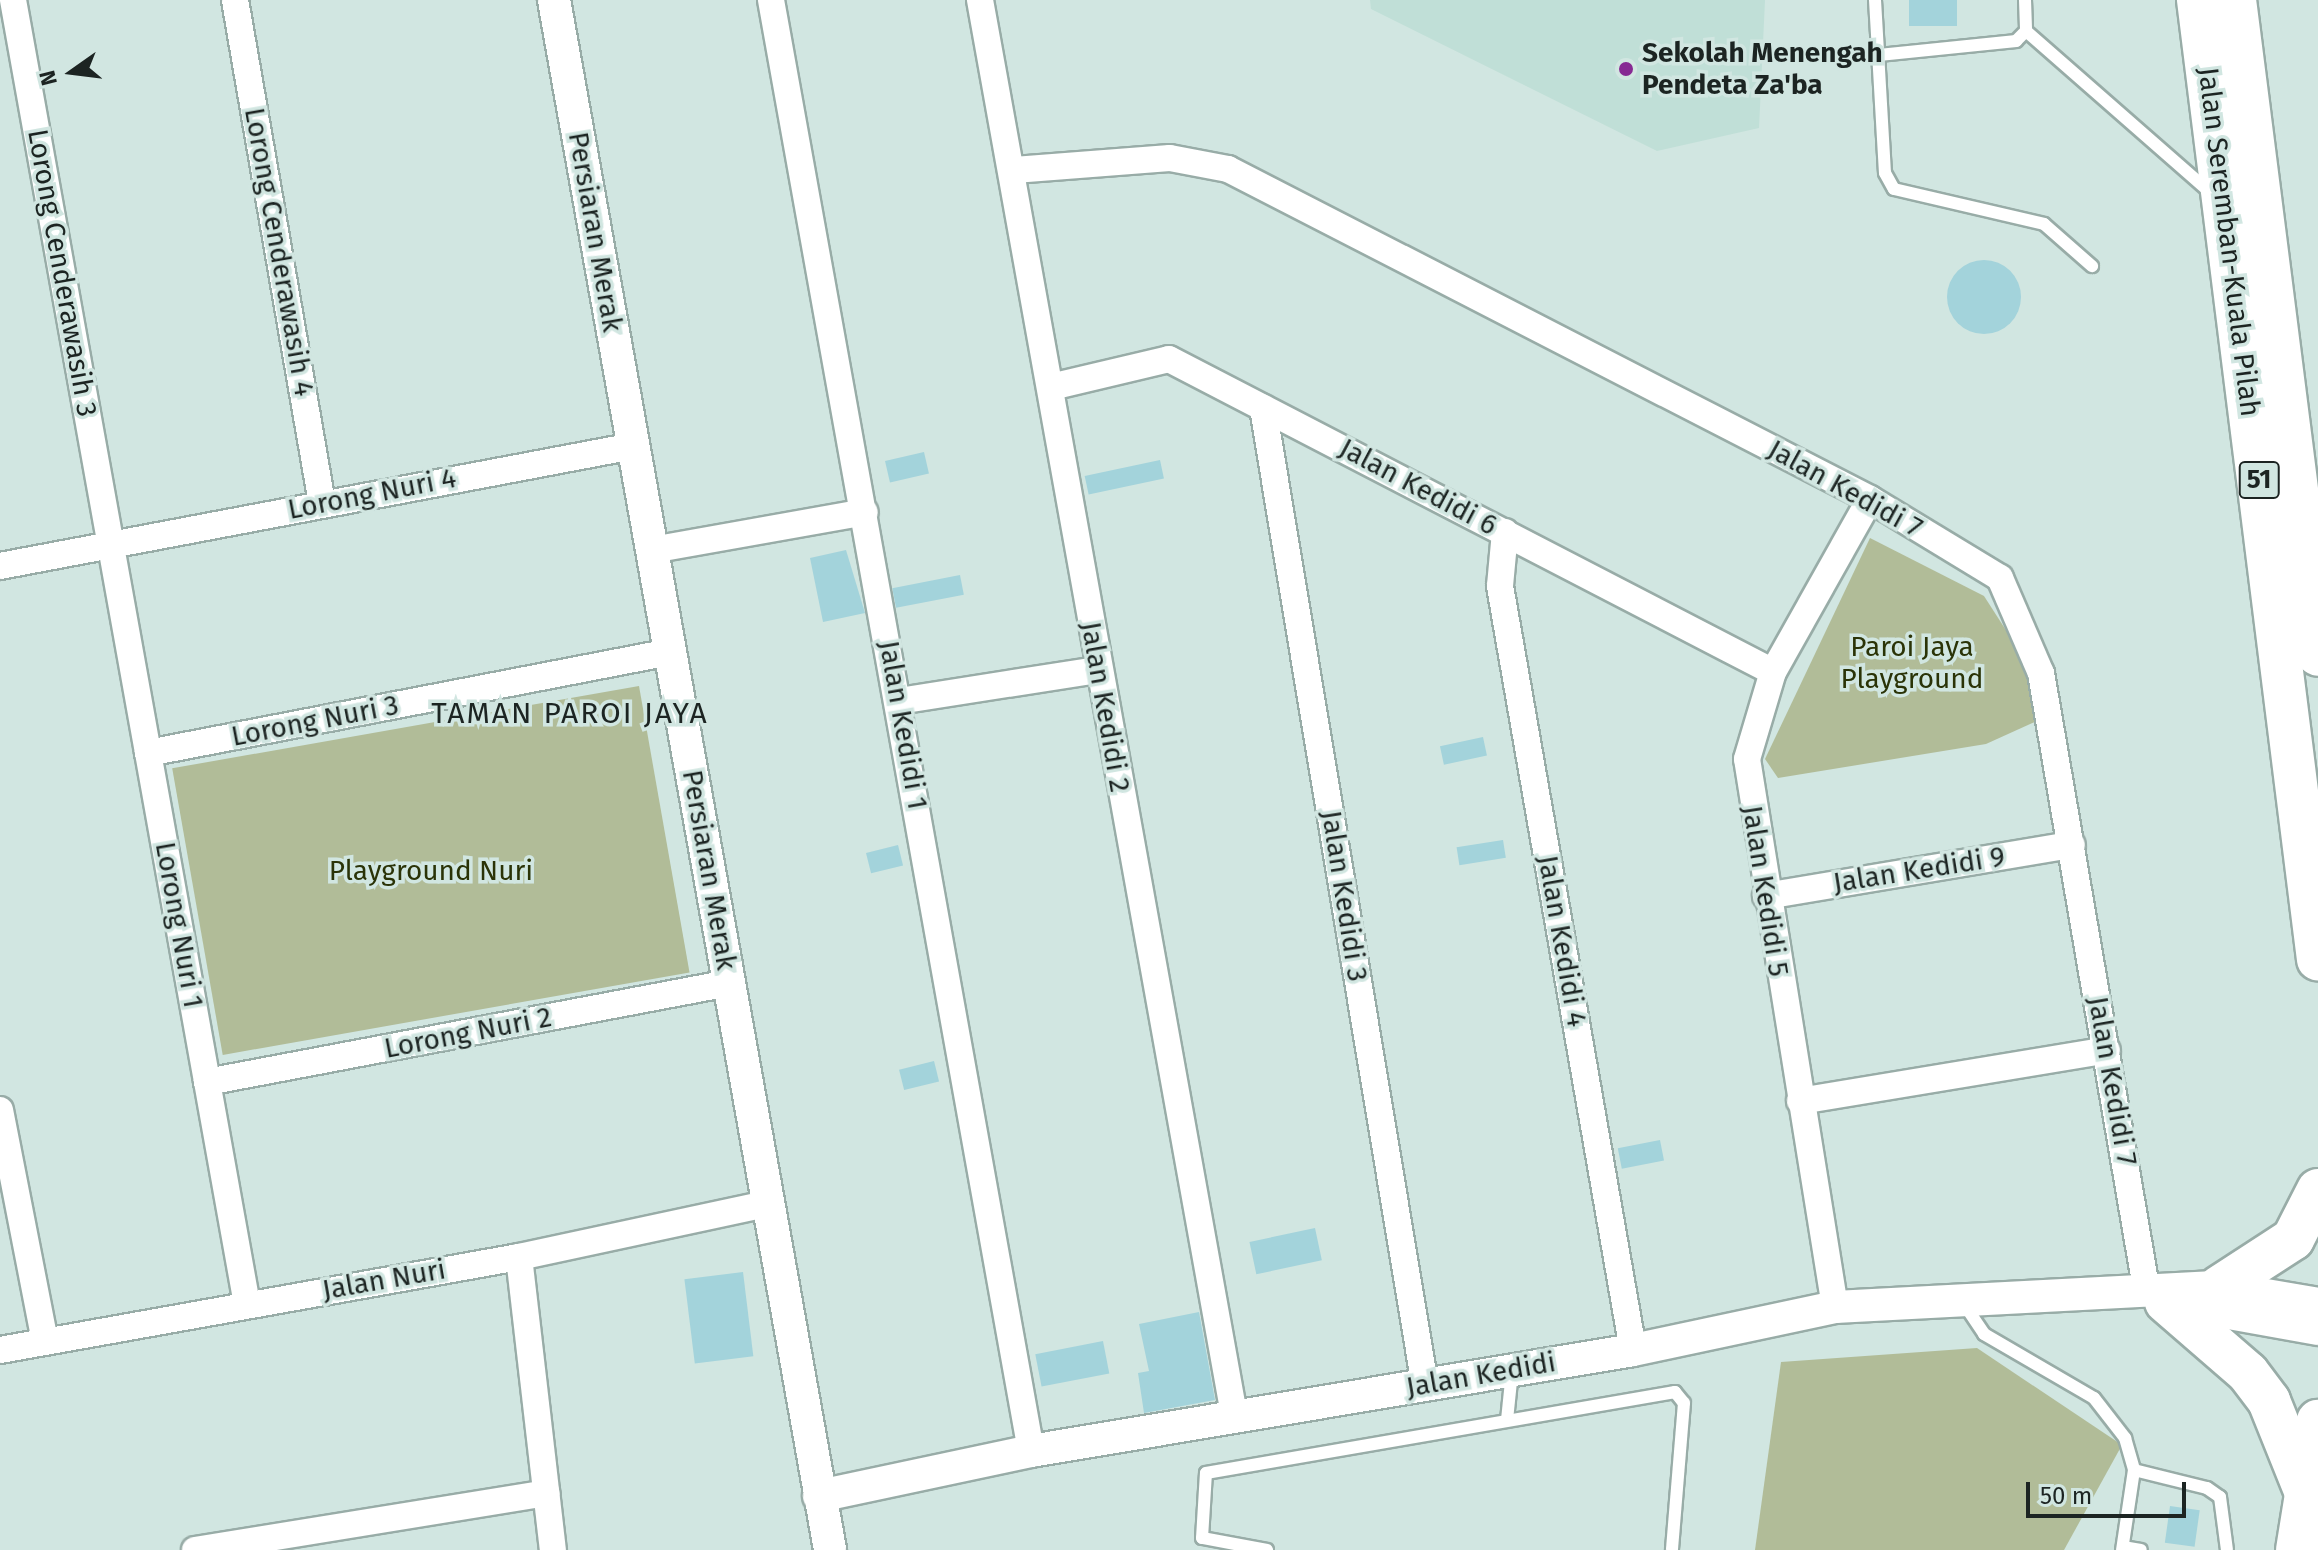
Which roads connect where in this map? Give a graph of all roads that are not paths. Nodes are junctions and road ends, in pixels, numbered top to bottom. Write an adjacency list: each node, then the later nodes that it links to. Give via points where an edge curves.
1 (13, 0): 22 (street, Lorong Cenderawasih 3)
2 (235, 0): 19 (street, Lorong Cenderawasih 4)
3 (554, 0): 17 (street, Persiaran Merak)
4 (771, 0): 20 (street, Jalan Kedidi 1)
5 (980, 0): 12 (street, Jalan Kedidi 2)
6 (1875, 0): 11 (lane)
7 (2025, 0): 10 (lane)
8 (2198, 0): 13 (highway, Jalan Seremban-Kuala Pilah / 51)
9 (2235, 0): 26 (highway, Jalan Seremban-Kuala Pilah / 51)
10 (2026, 31): 11 (lane, via 2016,41); 13 (lane)
11 (1879, 55): 14 (lane, via 1885,173 1894,189 2044,224)
12 (1014, 170): 15 (street, Jalan Kedidi 2); 18 (street, Jalan Kedidi 7, via 1170,158 1228,169)
13 (2224, 204): 33 (highway, Jalan Seremban-Kuala Pilah / 51)
14 (2092, 266)
15 (1051, 387): 16 (street, Jalan Kedidi 6, via 1169,359); 27 (street, Jalan Kedidi 2)
16 (1263, 408): 21 (street, Jalan Kedidi 6); 53 (street, Jalan Kedidi 3)
17 (633, 446): 19 (street, Lorong Nuri 4); 23 (street, Persiaran Merak)
18 (1870, 499): 28 (street, Jalan Kedidi 5); 31 (street, Jalan Kedidi 7, via 2000,578 2041,673)
19 (322, 503): 22 (street, Lorong Nuri 4)
20 (865, 512): 23 (street); 29 (street, Jalan Kedidi 1)
21 (1505, 532): 28 (street, Jalan Kedidi 6); 51 (street, Jalan Kedidi 4, via 1500,586)
22 (112, 546): 24 (street, Lorong Nuri 4); 30 (street, Lorong Nuri 1)
23 (652, 550): 25 (street, Persiaran Merak)
24 (0, 566)
25 (670, 652): 30 (street, Lorong Nuri 3); 34 (street, Persiaran Merak)
26 (2318, 655)
27 (1097, 670): 29 (street); 54 (street, Jalan Kedidi 2)
28 (1773, 672): 32 (street, Jalan Kedidi 5, via 1747,759)
29 (899, 701): 57 (street, Jalan Kedidi 1)
30 (148, 753): 36 (street, Lorong Nuri 1)
31 (2072, 845): 32 (street, Jalan Kedidi 9); 35 (street, Jalan Kedidi 7)
32 (1766, 896): 37 (street, Jalan Kedidi 5)
33 (2318, 960)
34 (729, 983): 36 (street, Lorong Nuri 2); 40 (street, Persiaran Merak)
35 (2107, 1050): 37 (street); 43 (street, Jalan Kedidi 7)
36 (207, 1082): 44 (street, Lorong Nuri 1)
37 (1800, 1101): 47 (street, Jalan Kedidi 5)
38 (0, 1110): 49 (street)
39 (2318, 1190): 42 (highway, via 2293,1239)
40 (767, 1204): 41 (street, Jalan Nuri); 60 (street, Persiaran Merak)
41 (519, 1257): 44 (street, Jalan Nuri); 59 (street)
42 (2219, 1287): 43 (street); 46 (street)
43 (2157, 1297): 45 (street, Jalan Kedidi); 48 (street); 61 (highway, via 2248,1373 2269,1401)
44 (247, 1304): 49 (street, Jalan Nuri)
45 (1964, 1304): 47 (street, Jalan Kedidi); 58 (lane, via 1984,1334 2094,1398 2125,1438)
46 (2318, 1304)
47 (1835, 1307): 51 (street, Jalan Kedidi)
48 (2318, 1329)
49 (45, 1341): 50 (street, Jalan Nuri)
50 (0, 1350)
51 (1633, 1350): 52 (street, Jalan Kedidi)
52 (1512, 1368): 53 (street, Jalan Kedidi); 55 (lane)
53 (1425, 1385): 54 (street, Jalan Kedidi)
54 (1234, 1414): 57 (street, Jalan Kedidi)
55 (1507, 1420): 64 (lane, via 1217,1469 1203,1478 1202,1538); 68 (lane, via 1675,1392 1684,1403)
56 (2318, 1421): 61 (highway)
57 (1031, 1451): 60 (street, Jalan Kedidi)
58 (2134, 1470): 63 (lane); 70 (lane, via 2207,1488 2220,1497)
59 (546, 1493): 62 (street); 66 (street)
60 (819, 1496): 67 (street, Persiaran Merak)
61 (2308, 1498): 71 (highway)
62 (310, 1541): 65 (street)
63 (2122, 1548): 69 (lane)
64 (1260, 1549)
65 (195, 1550)
66 (553, 1550)
67 (830, 1550)
68 (1672, 1550)
69 (2141, 1550)
70 (2227, 1550)
71 (2297, 1550)

